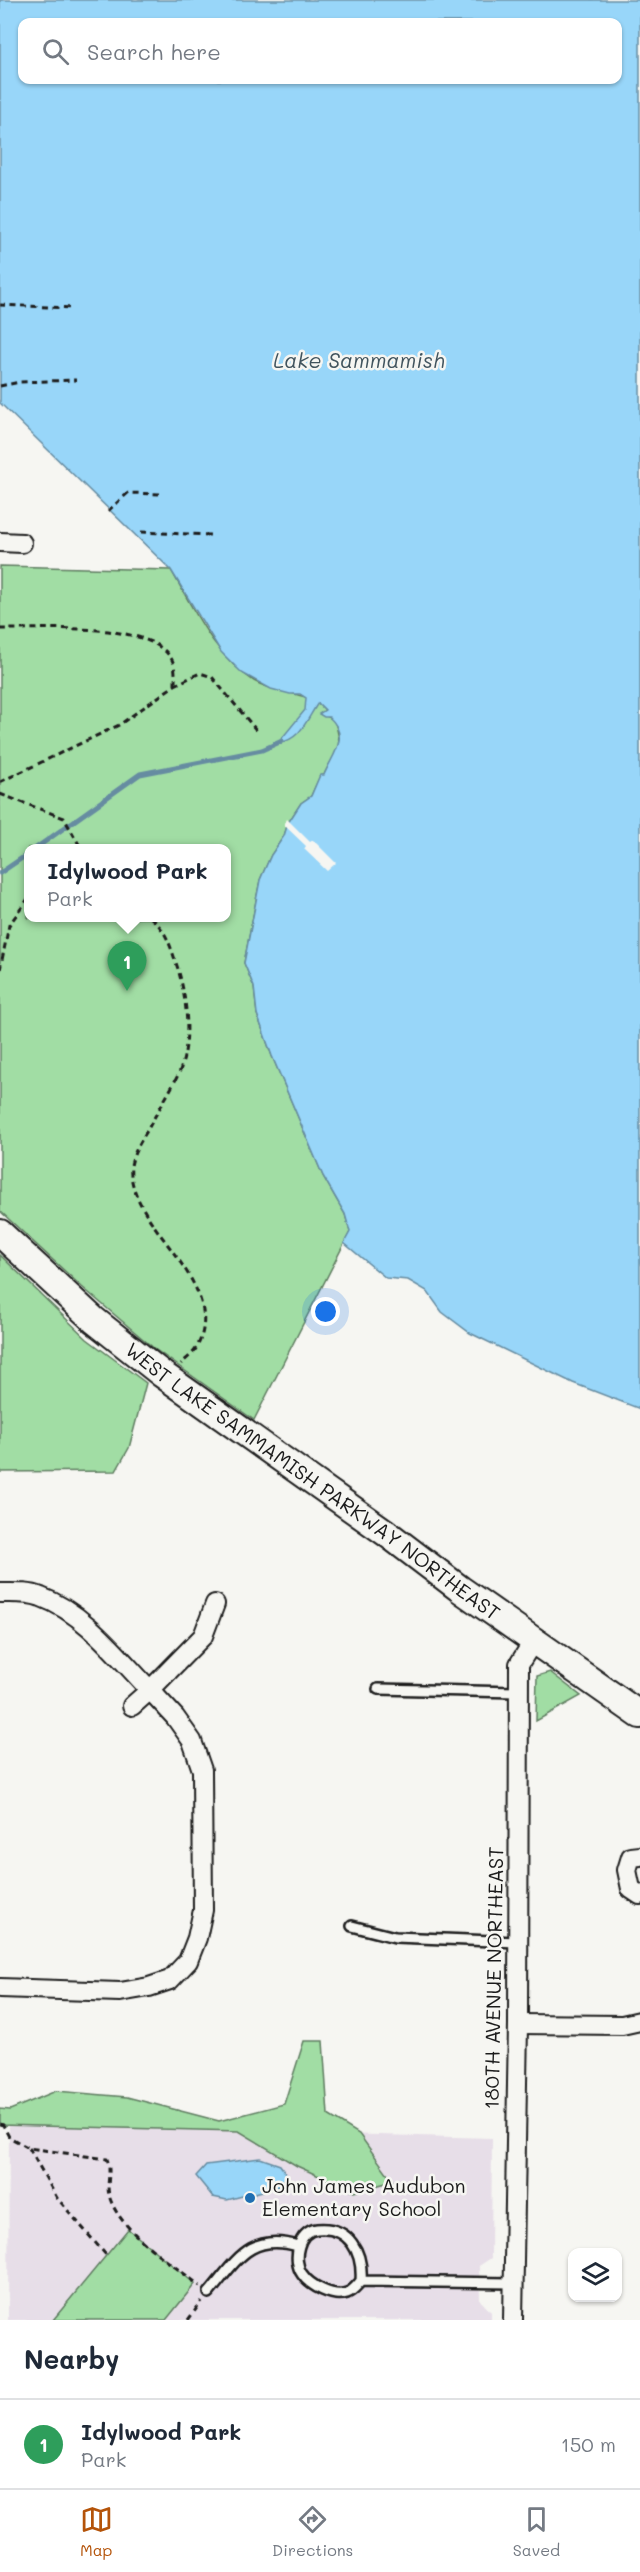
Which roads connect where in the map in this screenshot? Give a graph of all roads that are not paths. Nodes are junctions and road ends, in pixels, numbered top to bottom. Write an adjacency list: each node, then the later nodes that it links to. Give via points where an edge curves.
1 (0, 542): 2 (street)
2 (22, 543)
3 (0, 1233): 6 (main road, WEST LAKE SAMMAMISH PARKWAY NORTHEAST, via 94,1320 168,1379)
4 (0, 1593): 8 (street, via 40,1596 67,1610)
5 (215, 1604): 8 (street, via 203,1636)
6 (534, 1640): 9 (street, 180TH AVENUE NORTHEAST, via 519,1664); 11 (main road, WEST LAKE SAMMAMISH PARKWAY NORTHEAST)
7 (378, 1689): 9 (lane)
8 (150, 1690): 10 (street); 16 (street, via 192,1741 202,1770 203,1910 188,1961 170,1980 120,1992)
9 (519, 1692): 15 (street, 180TH AVENUE NORTHEAST)
10 (132, 1707)
11 (640, 1715)
12 (640, 1856): 13 (street, via 631,1857 627,1870 631,1889)
13 (640, 1895)
14 (352, 1926): 15 (lane, via 395,1937)
15 (517, 1942): 18 (street, 180TH AVENUE NORTHEAST)
16 (0, 1988)
17 (640, 2021): 18 (street, via 622,2025)
18 (518, 2024): 21 (street, 180TH AVENUE NORTHEAST)
19 (298, 2246): 20 (lane, via 302,2274 319,2288 333,2294 346,2293); 20 (lane, via 304,2235 315,2229 343,2235 361,2257); 22 (lane, via 286,2242 258,2243 246,2250)
20 (361, 2281): 21 (lane)
21 (513, 2283): 23 (street, 180TH AVENUE NORTHEAST)
22 (209, 2292)
23 (513, 2320)

